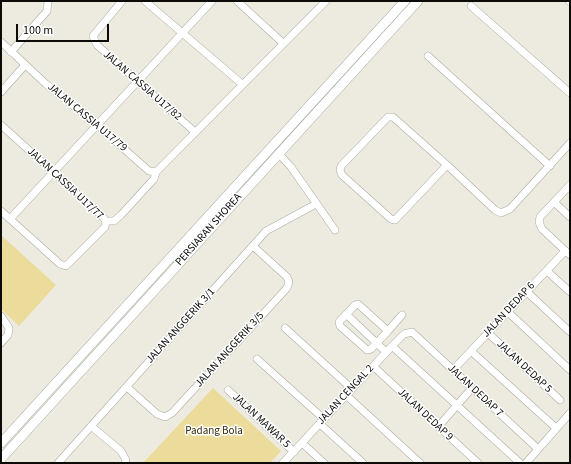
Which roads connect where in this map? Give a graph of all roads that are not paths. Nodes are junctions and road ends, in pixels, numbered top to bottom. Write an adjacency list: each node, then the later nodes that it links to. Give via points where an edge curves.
1 (48, 1): 13 (street, via 47,11)
2 (122, 1): 16 (street, JALAN CASSIA U17/82, via 93,36 102,52)
3 (145, 1): 10 (street)
4 (212, 1): 10 (street)
5 (237, 1): 12 (street)
6 (326, 1): 12 (street)
7 (405, 1): 22 (main road, PERSIARAN SHOREA)
8 (418, 1): 25 (main road, PERSIARAN SHOREA)
9 (472, 6): 19 (street)
10 (182, 34): 16 (street); 17 (street)
11 (1, 42): 13 (street, JALAN CASSIA U17/79)
12 (283, 43): 17 (street)
13 (11, 52): 15 (street, JALAN CASSIA U17/79)
14 (428, 56): 27 (street)
15 (25, 66): 18 (street); 21 (street, JALAN CASSIA U17/79)
16 (138, 82): 21 (street); 23 (street, JALAN CASSIA U17/82)
17 (242, 84): 23 (street)
18 (1, 92)
19 (570, 93)
20 (1, 125): 30 (street, JALAN CASSIA U17/77)
21 (97, 125): 29 (street, JALAN CASSIA U17/79); 30 (street)
22 (291, 126): 25 (main road, via 280,145); 28 (main road, PERSIARAN SHOREA)
23 (195, 132): 29 (street, via 162,168)
24 (570, 143): 27 (street)
25 (279, 154): 28 (main road, via 272,154); 33 (street); 78 (main road, PERSIARAN SHOREA)
26 (448, 165): 26 (street, via 390,116 340,170 342,175 395,220); 27 (street, via 501,213 510,209)
27 (550, 166)
28 (253, 168): 74 (main road, PERSIARAN SHOREA)
29 (152, 172): 37 (street, via 154,179 121,215 114,221)
30 (53, 173): 36 (street); 37 (street, JALAN CASSIA U17/77)
31 (570, 185): 32 (street)
32 (554, 202): 35 (street); 40 (street, via 540,217 539,222 542,229)
33 (316, 204): 38 (street); 39 (street, JALAN ANGGERIK 3/1, via 266,231)
34 (1, 210): 36 (street)
35 (570, 217)
36 (10, 219): 37 (street, JALAN CASSIA U17/77, via 60,264 66,266 106,227)
37 (106, 221)
38 (334, 230)
39 (253, 246): 62 (street, JALAN ANGGERIK 3/1); 62 (street, JALAN ANGGERIK 3/5, via 287,277 287,288 172,414 165,417 157,414)
40 (568, 253): 41 (street, JALAN DEDAP 6)
41 (547, 271): 42 (street, JALAN DEDAP 6); 43 (street)
42 (527, 292): 44 (street, JALAN DEDAP 6); 51 (street)
43 (570, 292)
44 (508, 312): 52 (street, JALAN DEDAP 6); 61 (street)
45 (346, 314): 49 (street, via 358,304); 54 (street); 54 (street, via 339,322 340,326 367,350)
46 (1, 316): 53 (street, via 9,328 8,335)
47 (402, 316): 49 (street)
48 (285, 328): 64 (street)
49 (388, 331): 54 (street)
50 (412, 332): 55 (street, JALAN CENGAL 2, via 404,334); 60 (street, JALAN DEDAP 7)
51 (570, 332)
52 (488, 333): 56 (street, JALAN DEDAP 6); 67 (street, JALAN DEDAP 5)
53 (1, 343)
54 (376, 343): 57 (street)
55 (392, 346): 57 (street, JALAN CENGAL 2); 68 (street)
56 (471, 351): 60 (street, JALAN DEDAP 6); 73 (street)
57 (386, 352): 59 (street, JALAN CENGAL 2)
58 (257, 359): 70 (street)
59 (373, 366): 64 (street, JALAN CENGAL 2); 72 (street, JALAN DEDAP 9)
60 (453, 370): 63 (street, JALAN DEDAP 7)
61 (570, 370)
62 (127, 387): 71 (street, JALAN ANGGERIK 3/1)
63 (472, 388): 68 (street); 76 (street, JALAN DEDAP 7)
64 (352, 389): 66 (street, JALAN CENGAL 2)
65 (228, 390): 77 (street, JALAN MAWAR 5)
66 (346, 396): 70 (street, JALAN CENGAL 2); 84 (street)
67 (560, 400)
68 (457, 405): 72 (street); 86 (street)
69 (570, 413): 73 (street)
70 (322, 422): 75 (street, JALAN CENGAL 2); 83 (street)
71 (91, 426): 79 (street, JALAN ANGGERIK 3/1); 80 (street, via 121,451)
72 (438, 426): 85 (street, JALAN DEDAP 9)
73 (556, 428): 76 (street)
74 (1, 443)
75 (302, 443): 77 (street, JALAN CENGAL 2); 82 (street)
76 (538, 449): 87 (street)
77 (294, 452): 81 (street, JALAN CENGAL 2)
78 (1, 459)
79 (58, 463)
80 (125, 463)
81 (283, 463)
82 (324, 463)
83 (362, 463)
84 (420, 463)
85 (478, 463)
86 (520, 463)
87 (526, 463)

